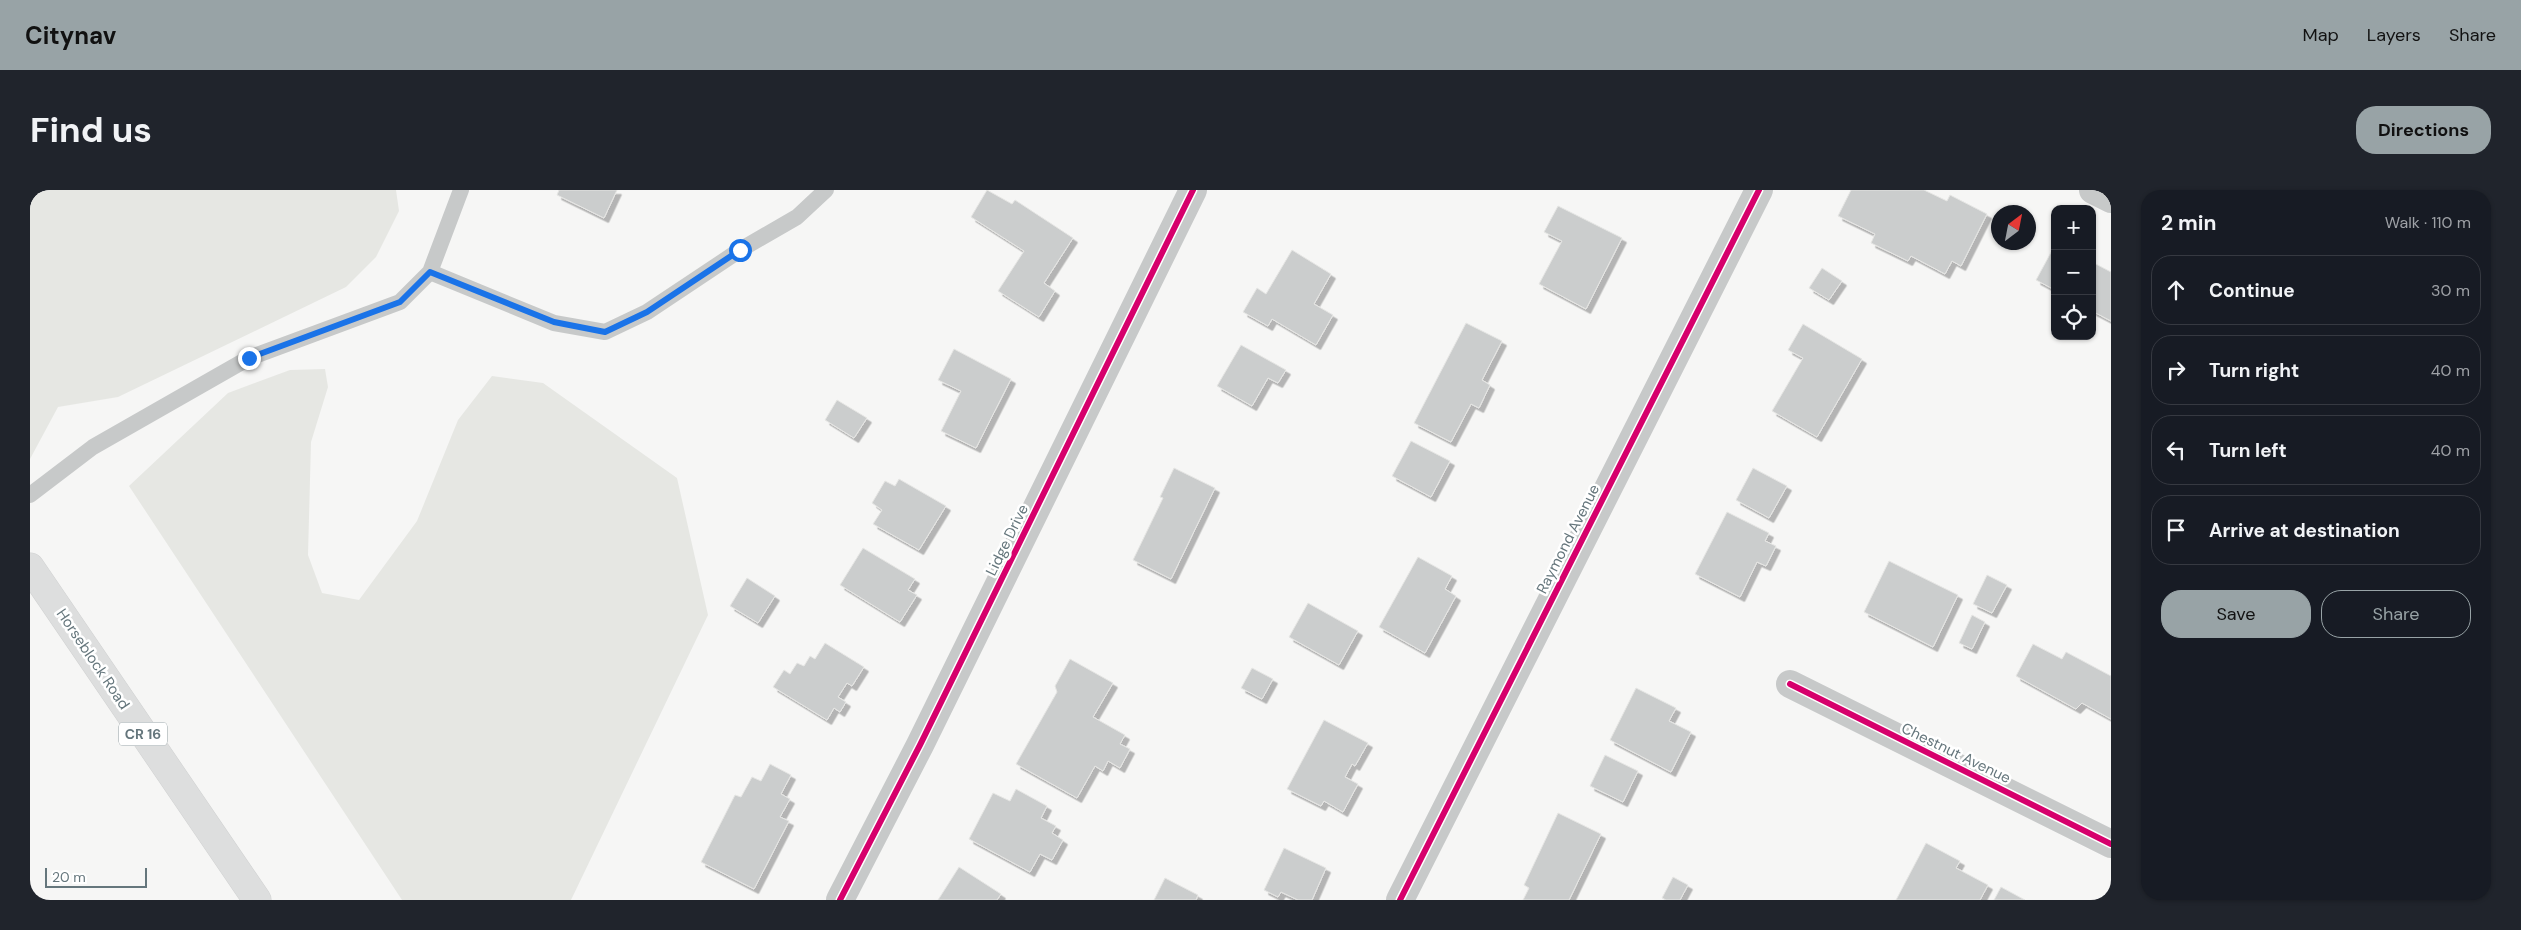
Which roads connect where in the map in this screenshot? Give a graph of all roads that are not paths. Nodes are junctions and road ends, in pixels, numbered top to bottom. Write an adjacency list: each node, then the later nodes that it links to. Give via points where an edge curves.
1 (461, 190): 7 (lane)
2 (826, 190): 7 (lane, via 797,217 740,250 647,312 605,332 554,322)
3 (1193, 190): 13 (street, Lidge Drive, via 920,745)
4 (1759, 190): 14 (street, Raymond Avenue)
5 (2093, 190): 6 (street)
6 (2111, 199)
7 (430, 272): 8 (lane, via 400,302 249,358 93,447)
8 (30, 495)
9 (30, 567): 12 (main road, Horseblock Road / CR 16)
10 (1790, 684): 11 (street, Chestnut Avenue)
11 (2111, 844)
12 (257, 900)
13 (840, 900)
14 (1400, 900)

